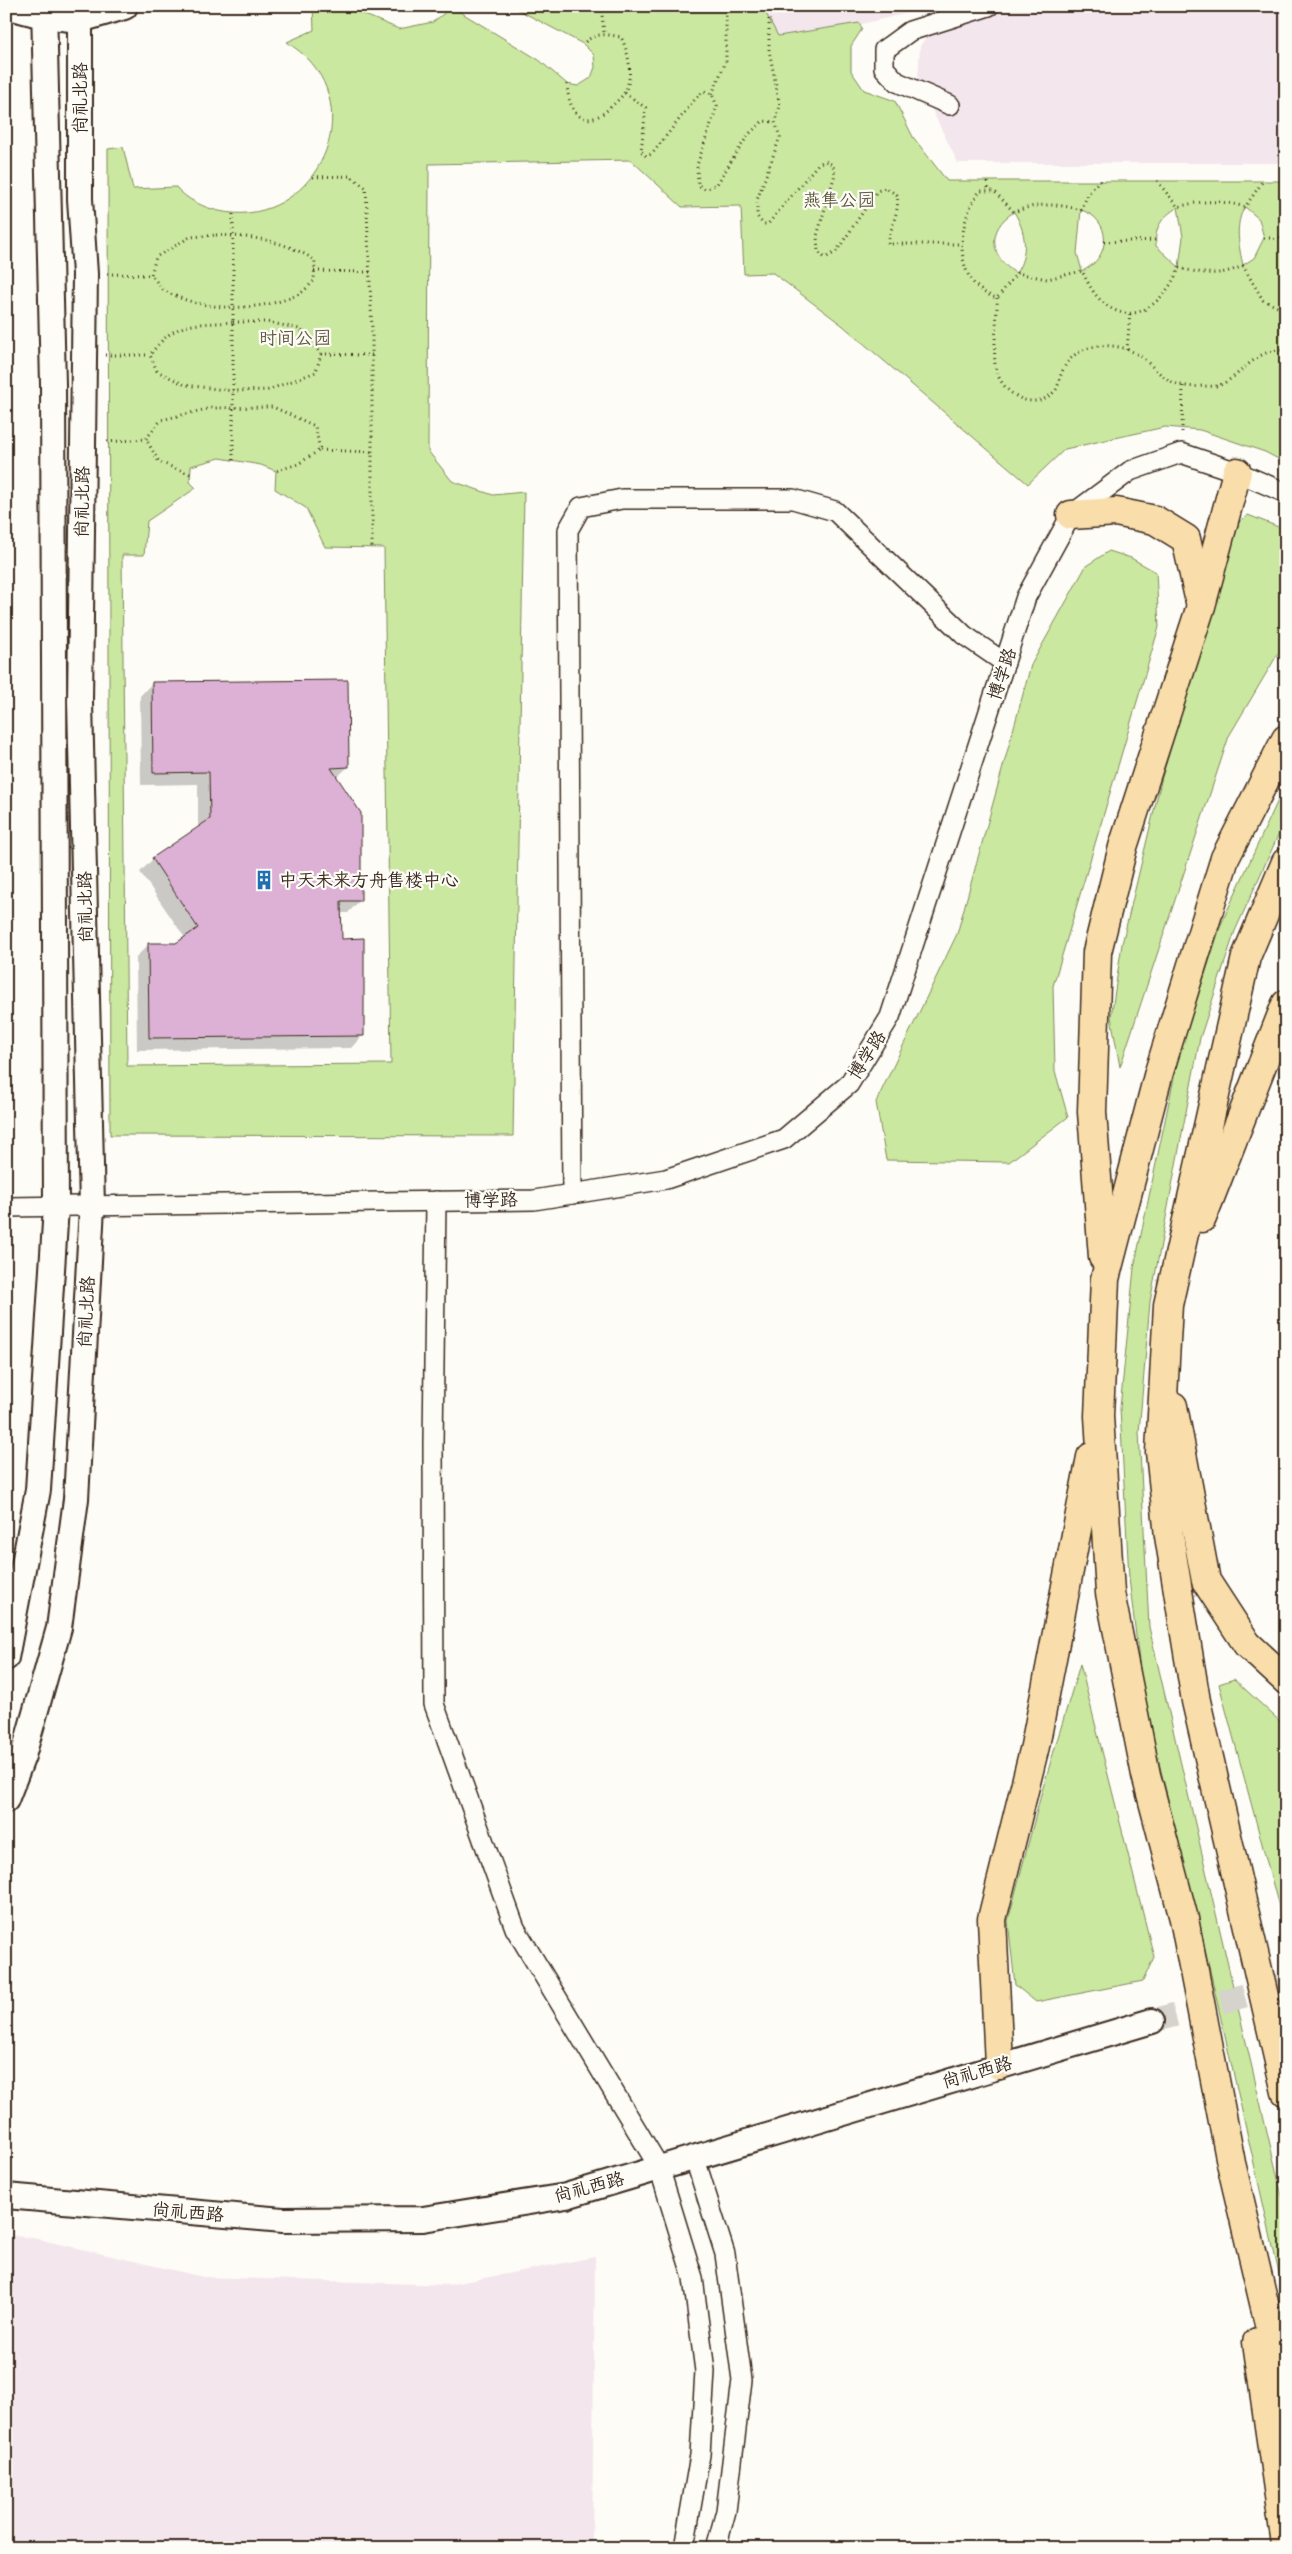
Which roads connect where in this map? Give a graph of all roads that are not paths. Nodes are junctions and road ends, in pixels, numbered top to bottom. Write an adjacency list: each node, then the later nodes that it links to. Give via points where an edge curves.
1 (9, 6): 4 (main road)
2 (124, 6): 5 (main road)
3 (989, 6): 6 (street, via 910,31 884,50 884,68 897,82)
4 (44, 11): 5 (main road); 17 (street, 尚礼北路, via 53,384)
5 (82, 12): 18 (street, 尚礼北路, via 80,199 85,274 80,702)
6 (950, 105)
7 (1237, 472): 8 (street); 9 (street, 博学路, via 1181,453 1130,471); 10 (highway)
8 (1286, 493)
9 (1071, 515): 10 (highway, via 1116,512 1155,520 1186,538); 11 (street, 博学路, via 1026,597)
10 (1201, 606): 20 (highway, via 1124,846 1097,952 1092,1112)
11 (1006, 663): 15 (street, 博学路, via 890,1017 849,1084 784,1139 666,1179); 15 (street, via 964,635 834,511 793,500 622,500 581,507 568,530)
12 (1286, 739): 20 (highway, via 1225,858 1159,1072)
13 (1286, 862): 21 (highway, via 1246,957)
14 (1286, 1004): 21 (highway)
15 (572, 1194): 16 (street, 博学路, via 534,1200)
16 (436, 1201): 18 (street, 博学路); 32 (street, via 432,1445 434,1704 515,1928)
17 (56, 1206): 18 (street, 博学路); 19 (street, 博学路); 24 (street, 尚礼北路, via 38,1490)
18 (92, 1206): 26 (street, 尚礼北路, via 76,1499 59,1628)
19 (6, 1207)
20 (1105, 1279): 23 (highway)
21 (1168, 1305): 22 (highway)
22 (1165, 1367): 25 (highway, via 1206,1581 1247,1644); 29 (highway, via 1160,1452 1169,1536 1196,1701)
23 (1099, 1416): 28 (highway, via 1035,1746 992,1919); 31 (highway, via 1110,1593 1146,1775 1184,1919)
24 (6, 1658)
25 (1286, 1680)
26 (6, 1800)
27 (1152, 2021): 28 (street, 尚礼西路)
28 (999, 2065): 30 (street, 尚礼西路)
29 (1286, 2092)
30 (694, 2156): 32 (street, 尚礼西路); 37 (street, via 724,2254 742,2380 726,2511)
31 (1231, 2163): 34 (highway); 35 (highway)
32 (659, 2167): 33 (street, 尚礼西路, via 566,2196 423,2219 283,2220); 36 (street, via 692,2278 705,2372 700,2455)
33 (6, 2196)
34 (1286, 2396)
35 (1286, 2545)
36 (684, 2548)
37 (716, 2548)

